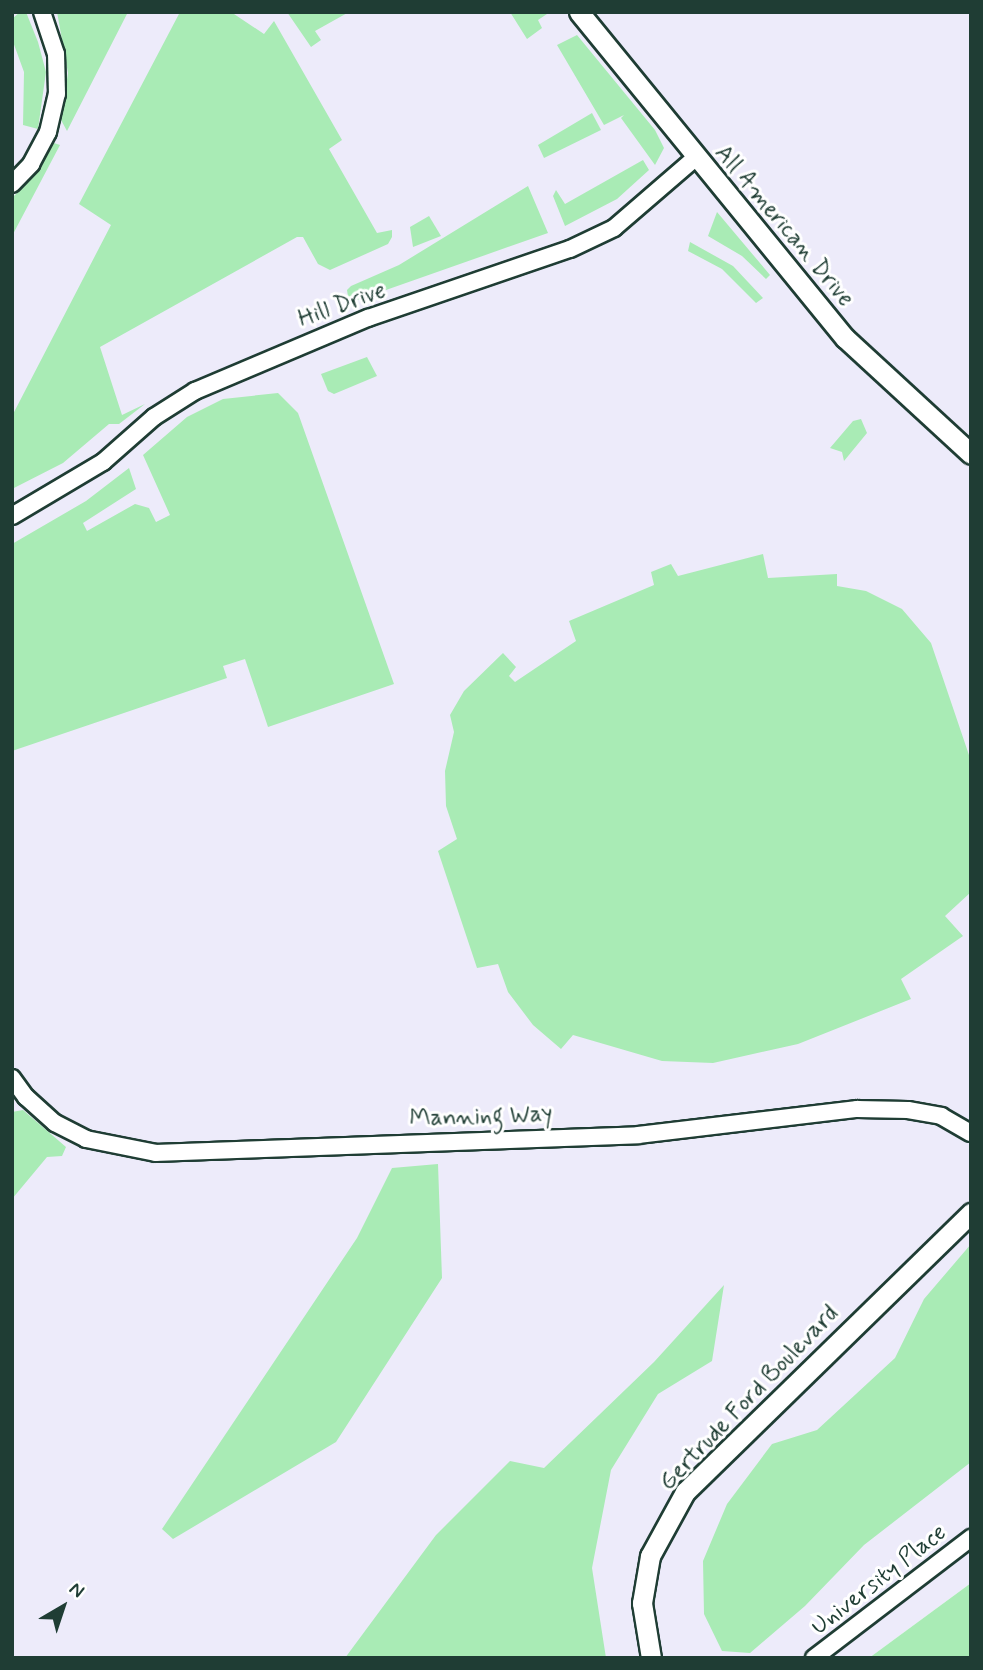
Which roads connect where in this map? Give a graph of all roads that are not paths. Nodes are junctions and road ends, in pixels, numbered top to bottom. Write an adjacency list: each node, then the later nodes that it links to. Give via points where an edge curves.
1 (42, 12): 4 (street, via 56,54 57,94 48,132 31,164)
2 (579, 12): 3 (street, All American Drive)
3 (695, 159): 5 (street, All American Drive, via 845,338); 6 (street, Hill Drive, via 614,228 570,249 330,333 195,391 154,417 103,462)
4 (12, 184)
5 (971, 454)
6 (12, 516)
7 (13, 1082): 8 (street, Manning Way, via 55,1123 86,1139 156,1153 638,1135 857,1109 941,1116)
8 (971, 1133)
9 (971, 1213): 11 (street, Gertrude Ford Boulevard, via 685,1492 650,1556 642,1603)
10 (971, 1538): 12 (street, University Place)
11 (650, 1658)
12 (814, 1658)

